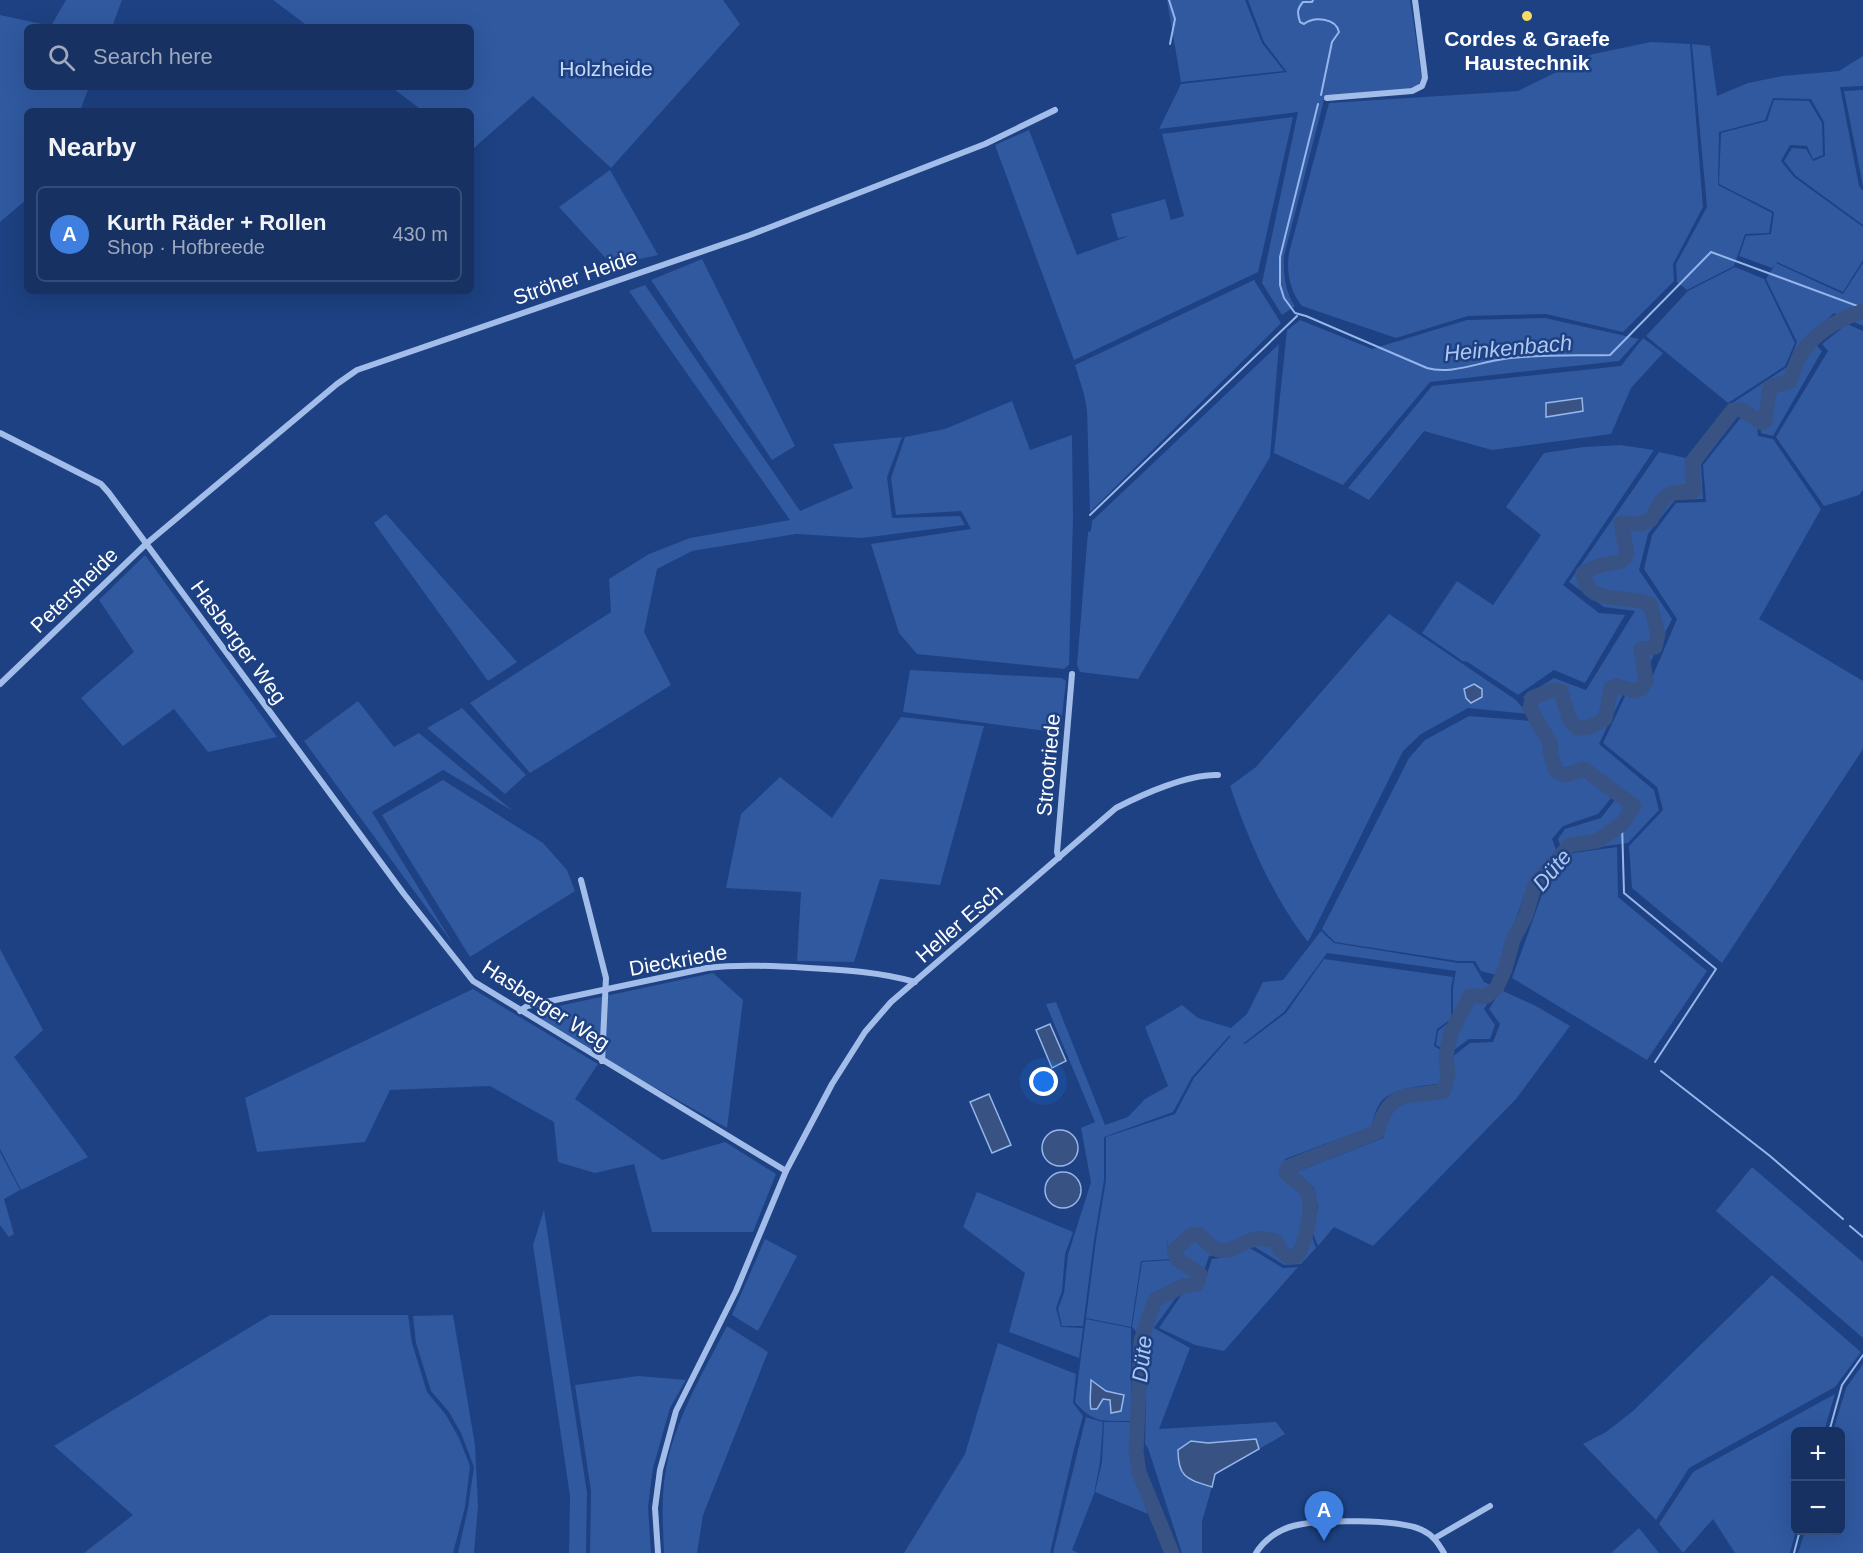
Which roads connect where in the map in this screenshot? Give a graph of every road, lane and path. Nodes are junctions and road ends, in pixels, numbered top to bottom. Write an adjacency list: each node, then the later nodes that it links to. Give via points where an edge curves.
1 (1414, 0): 2 (street, via 1425,78 1422,86 1412,91)
2 (1327, 98)
3 (1055, 110): 5 (street, Ströher Heide, via 985,144 750,236 357,370)
4 (0, 433): 5 (street, Hasberger Weg, via 101,484)
5 (146, 544): 7 (street, Petersheide); 13 (street, Hasberger Weg, via 432,929 474,981)
6 (1072, 674): 9 (street, Strootriede)
7 (0, 684)
8 (1218, 775): 9 (street, Heller Esch, via 1200,776 1140,795 1116,808)
9 (1059, 858): 11 (street, Heller Esch)
10 (580, 880): 12 (street)
11 (915, 982): 12 (street, Dieckriede, via 843,970 733,965); 15 (street, Heller Esch, via 865,1032)
12 (607, 990): 13 (street, Dieckriede, via 527,1005); 14 (street)
13 (520, 1011): 14 (street, Hasberger Weg)
14 (602, 1061): 15 (street, Hasberger Weg)
15 (786, 1171): 18 (street, via 736,1291 676,1411 660,1470 655,1508)
16 (1490, 1506): 17 (street)
17 (1435, 1538): 19 (street, via 1406,1524 1311,1522 1273,1534); 20 (street)
18 (658, 1553)
19 (1256, 1553)
20 (1444, 1553)

